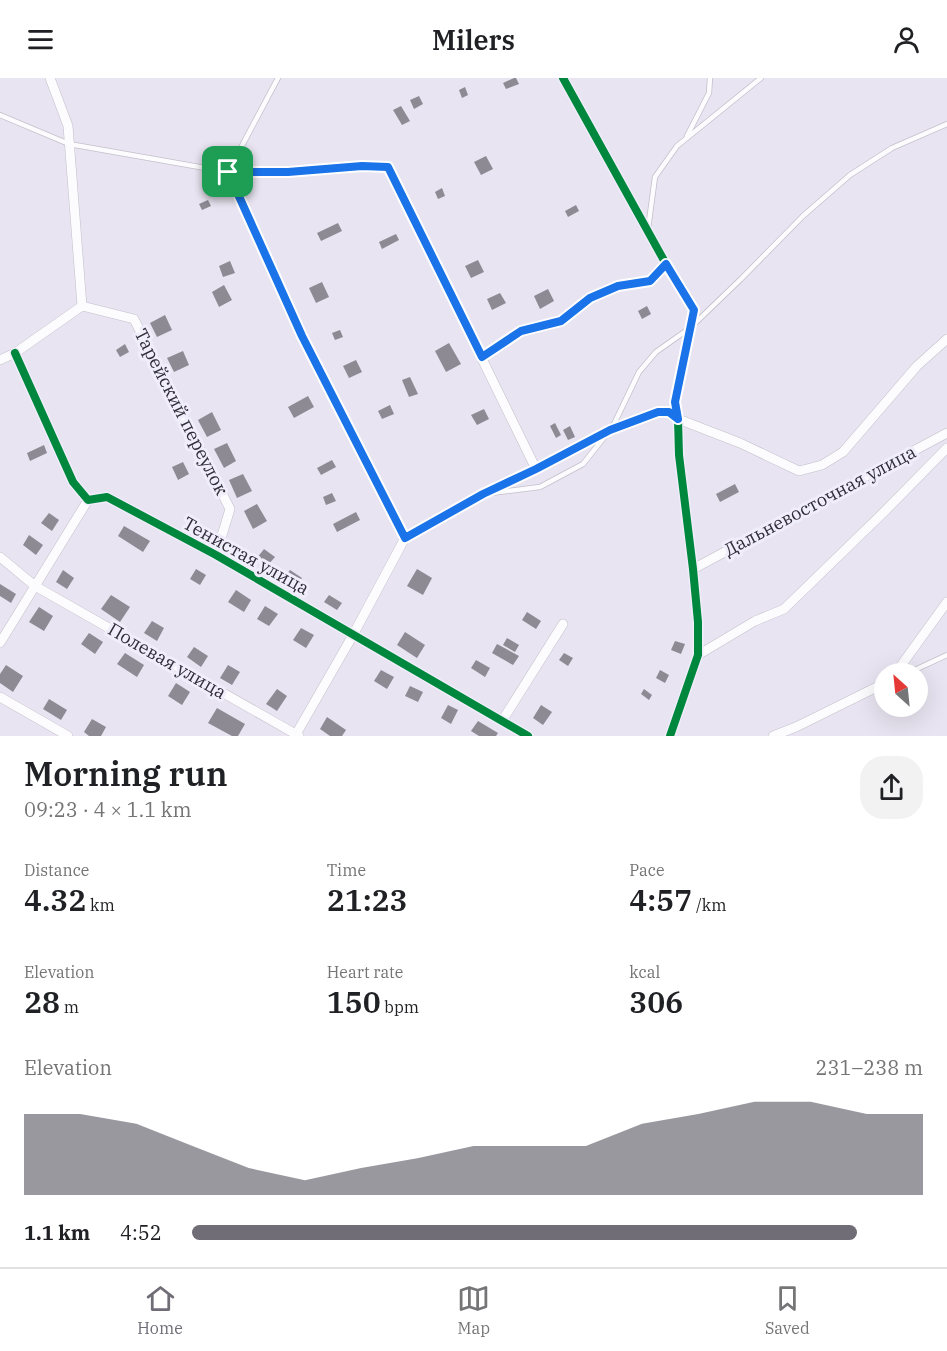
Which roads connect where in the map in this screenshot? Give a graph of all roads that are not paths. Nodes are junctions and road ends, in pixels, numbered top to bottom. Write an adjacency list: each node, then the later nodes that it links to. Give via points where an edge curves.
1 (50, 78): 9 (street, via 68,126)
2 (278, 78): 11 (lane)
3 (563, 78): 12 (street)
4 (710, 78): 8 (lane, via 710,93)
5 (761, 78): 8 (lane)
6 (0, 115): 9 (lane)
7 (947, 124): 15 (lane, via 892,148 850,175)
8 (686, 138): 12 (lane, via 655,177)
9 (69, 144): 11 (lane); 14 (street)
10 (388, 167): 11 (lane); 18 (street)
11 (228, 172): 27 (street, via 302,336)
12 (648, 229): 13 (street)
13 (666, 264): 15 (street, via 694,310); 18 (lane, via 650,281 618,286 590,298 561,321 521,331)
14 (82, 306): 17 (street); 28 (street, Тарейский переулок, via 134,319 230,509)
15 (690, 328): 20 (street, via 675,402); 21 (lane, via 656,352 639,372)
16 (947, 339): 20 (street, via 917,366 843,452 822,465 799,471)
17 (15, 353): 19 (street); 26 (street, via 73,482)
18 (482, 357): 24 (street)
19 (0, 360)
20 (678, 419): 21 (street, via 669,412 658,412); 30 (street)
21 (610, 430): 24 (street); 25 (lane, via 582,464 540,488)
22 (947, 433): 30 (street, Дальневосточная улица)
23 (947, 448): 36 (street, via 783,609)
24 (536, 469): 25 (street)
25 (483, 494): 27 (street)
26 (88, 500): 28 (street, Тенистая улица, via 107,497); 31 (street)
27 (405, 538): 34 (street)
28 (216, 555): 34 (street, Тенистая улица)
29 (0, 557): 31 (street, Полевая улица)
30 (693, 568): 36 (street)
31 (35, 586): 35 (street); 45 (street, Полевая улица)
32 (947, 602): 38 (street)
33 (563, 624): 42 (street)
34 (353, 635): 42 (street, Тенистая улица); 45 (street)
35 (0, 644)
36 (698, 655): 47 (street)
37 (947, 655): 39 (lane)
38 (903, 663)
39 (928, 664)
40 (874, 689): 43 (street)
41 (0, 697): 44 (street)
42 (502, 721): 46 (street, Тенистая улица)
43 (789, 733): 48 (street)
44 (68, 736)
45 (297, 736)
46 (528, 736)
47 (670, 736)
48 (773, 736)

